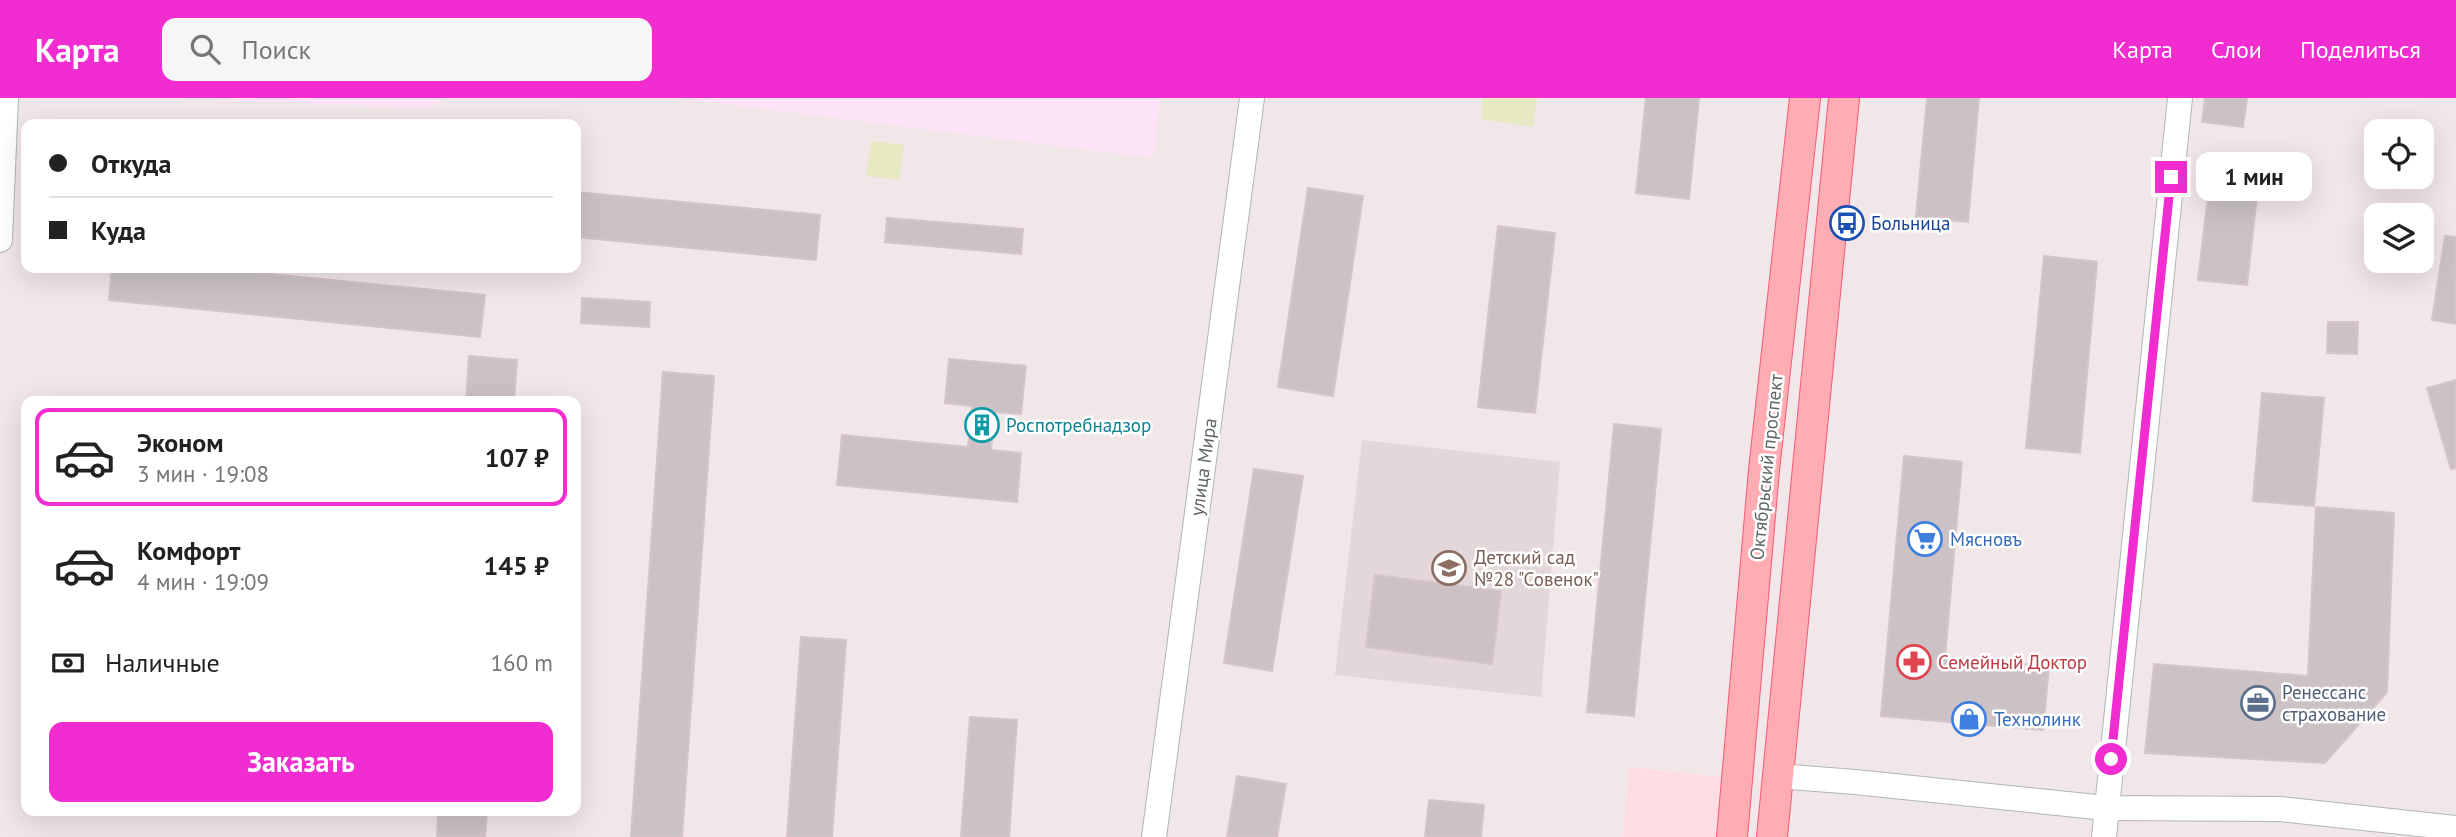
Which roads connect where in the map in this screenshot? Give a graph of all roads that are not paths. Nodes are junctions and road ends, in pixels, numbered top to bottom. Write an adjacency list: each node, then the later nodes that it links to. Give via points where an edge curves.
1 (6, 98): 6 (street)
2 (1252, 98): 10 (street, улица Мира)
3 (1805, 98): 11 (main road, Октябрьский проспект, via 1764,470)
4 (1844, 98): 7 (main road)
5 (2180, 98): 8 (street)
6 (0, 240)
7 (1777, 780): 8 (street, via 1855,782); 12 (main road)
8 (2106, 808): 9 (street, via 2280,809); 13 (street)
9 (2456, 828)
10 (1154, 837)
11 (1732, 837)
12 (1772, 837)
13 (2104, 837)

